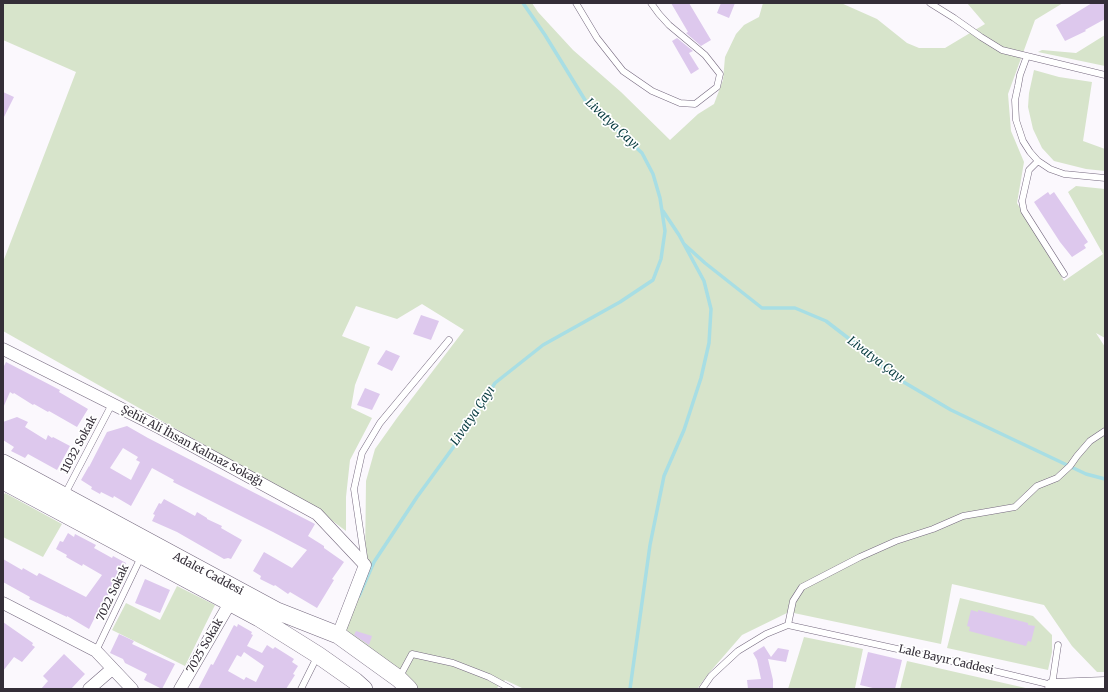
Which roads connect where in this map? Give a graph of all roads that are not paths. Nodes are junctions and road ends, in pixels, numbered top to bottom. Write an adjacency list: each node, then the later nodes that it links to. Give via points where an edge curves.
1 (576, 3): 2 (lane, via 597,38 623,71 652,91 680,104 695,104 717,87 720,74 705,55 669,25)
2 (651, 3)
3 (930, 3): 4 (lane, via 1002,50)
4 (1027, 56): 5 (lane); 6 (lane, via 1015,100 1016,120 1023,141)
5 (1105, 75)
6 (1038, 161): 7 (lane, via 1064,174); 8 (lane, via 1029,170 1022,201 1024,211)
7 (1105, 178)
8 (1064, 274)
9 (449, 340): 16 (lane, via 380,423 362,453 354,489)
10 (3, 349): 11 (street, Şehit Ali İhsan Kalmaz Sokağı)
11 (112, 404): 14 (lane, 11032 Sokak); 16 (street, Şehit Ali İhsan Kalmaz Sokağı, via 317,514)
12 (1105, 431): 19 (lane, via 1090,441 1057,478 1037,486 1015,507 963,516 896,541 802,587 793,601)
13 (7, 478): 14 (street, Adalet Caddesi); 15 (street, Adalet Caddesi)
14 (64, 495): 15 (street, Adalet Caddesi)
15 (145, 548): 17 (street, Adalet Caddesi); 20 (street, Adalet Caddesi, via 277,611); 22 (lane, 7022 Sokak)
16 (365, 565): 20 (street)
17 (230, 602): 23 (street, Adalet Caddesi); 30 (street, 7025 Sokak)
18 (3, 603): 22 (street)
19 (788, 625): 27 (lane, Lale Bayır Caddesi, via 961,663); 34 (lane, via 766,634 738,651 711,676)
20 (338, 636): 25 (street, Adalet Caddesi)
21 (1058, 645): 27 (lane)
22 (96, 651): 24 (street)
23 (318, 655): 31 (lane); 32 (street, Adalet Caddesi)
24 (112, 669): 28 (street); 29 (street)
25 (404, 684): 33 (lane, via 412,654 453,663)
26 (1105, 684): 27 (street, Lale Bayır Caddesi)
27 (1051, 687)
28 (89, 689)
29 (132, 689)
30 (180, 689)
31 (301, 689)
32 (364, 689)
33 (512, 689)
34 (702, 689)

